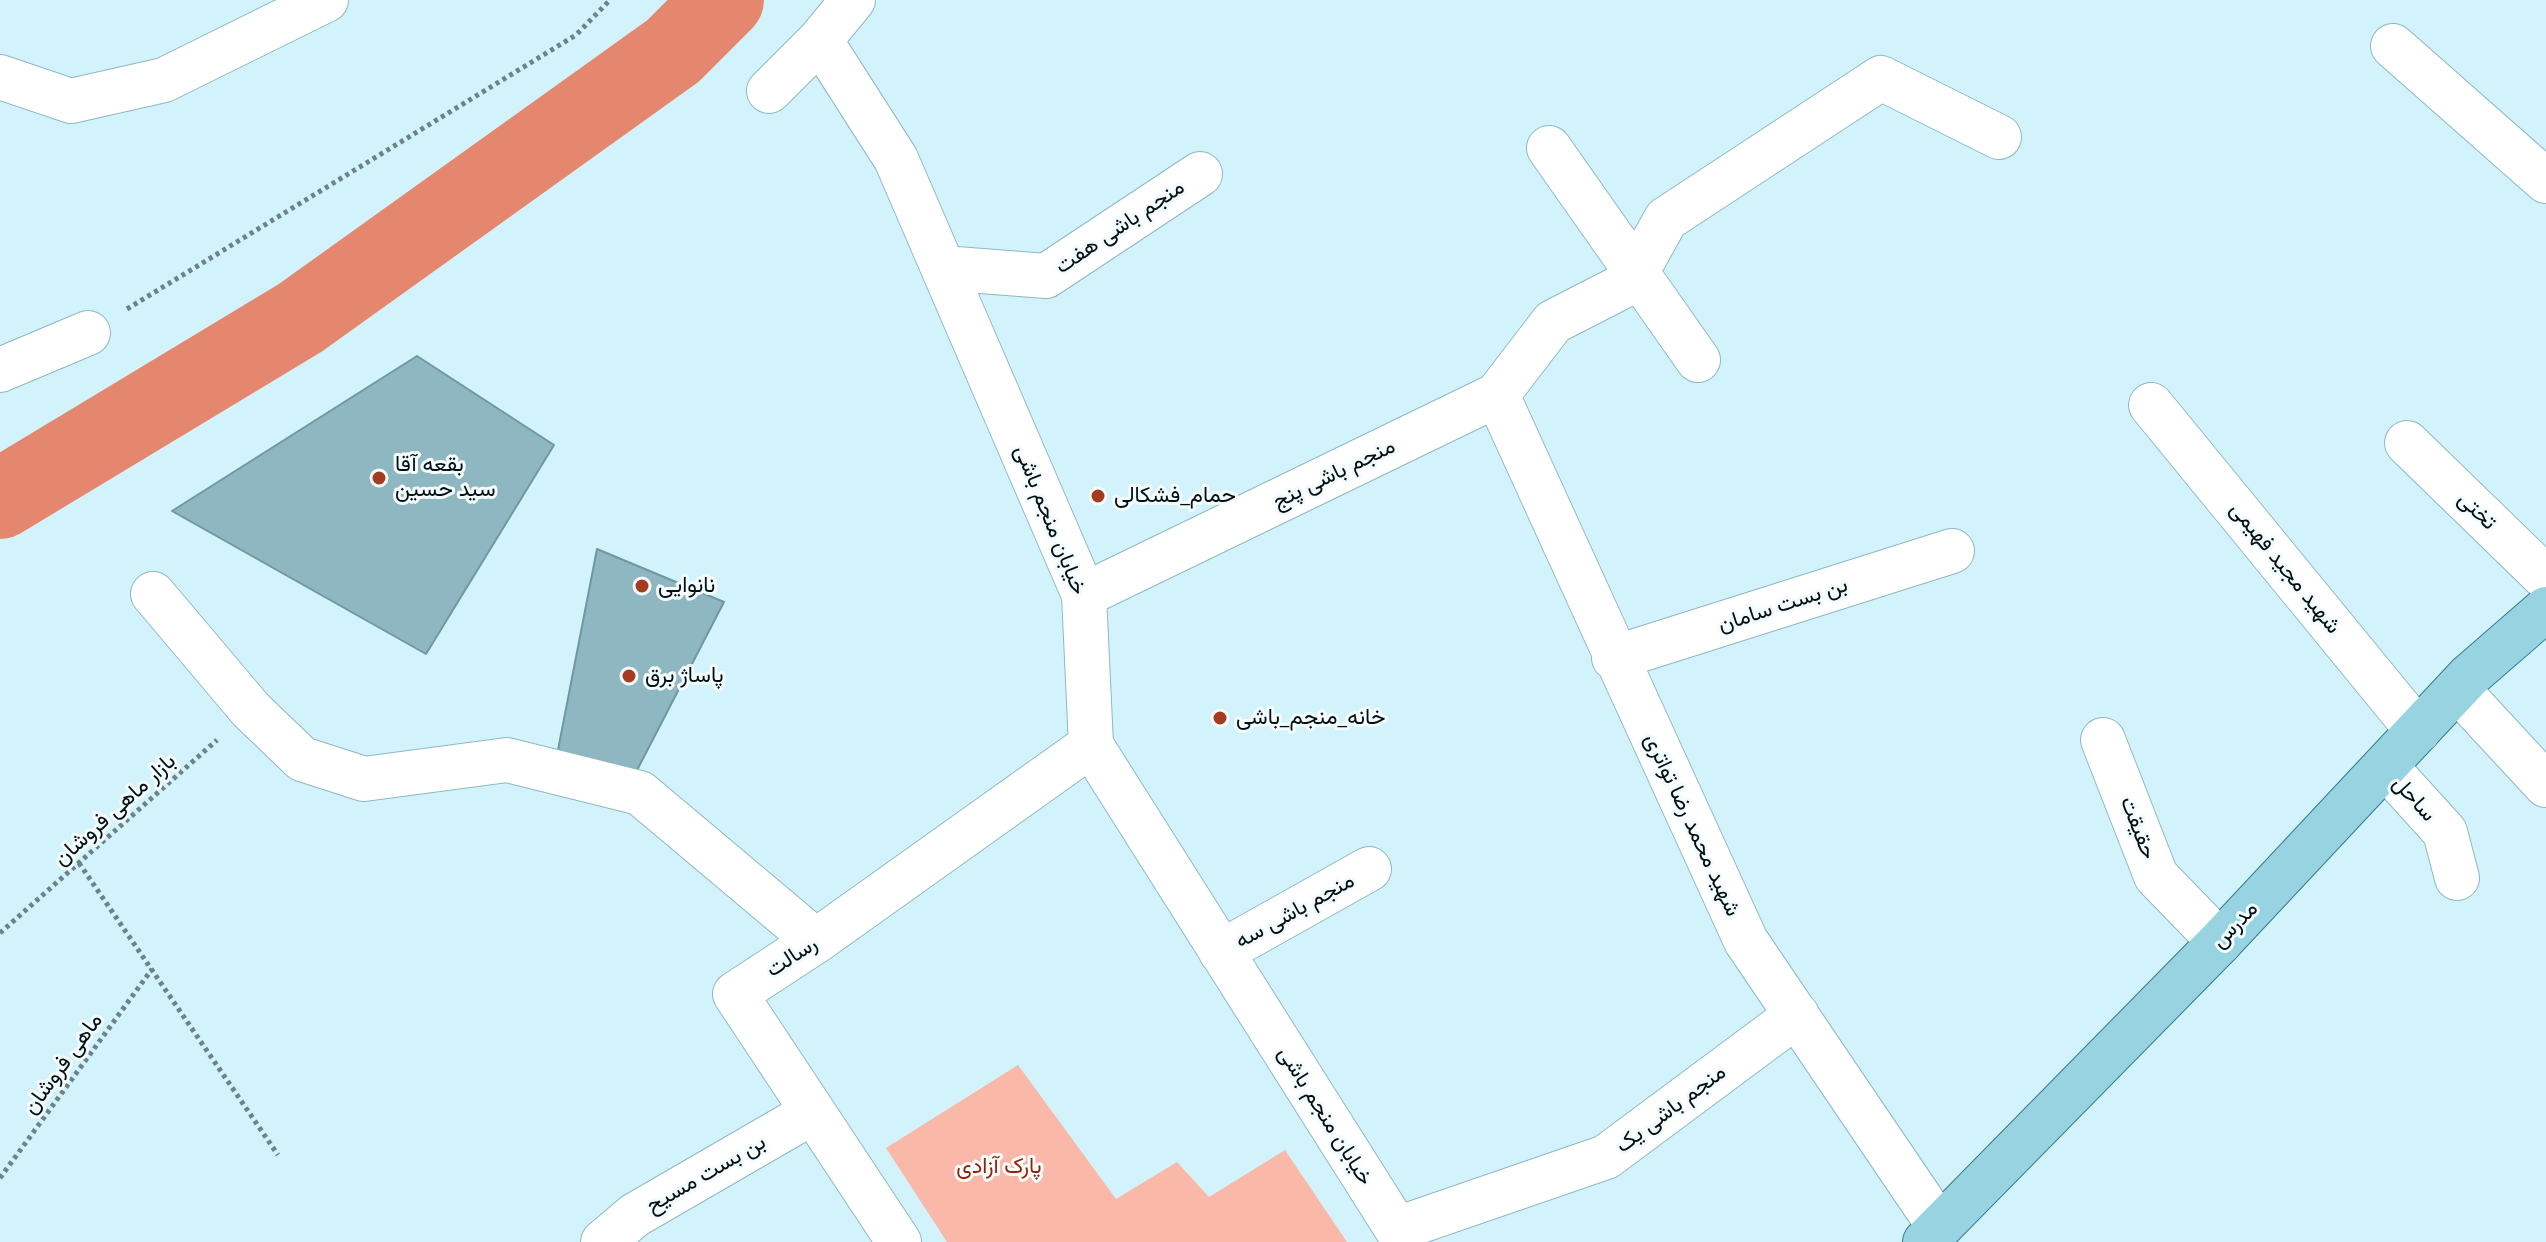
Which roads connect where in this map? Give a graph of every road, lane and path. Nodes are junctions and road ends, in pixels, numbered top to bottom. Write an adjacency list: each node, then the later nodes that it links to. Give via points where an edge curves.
1 (326, 0): 6 (street, via 164,80 71,101)
2 (610, 0): 14 (path, via 576,35)
3 (853, 0): 4 (street)
4 (820, 40): 7 (street); 12 (street, خیابان منجم باشی, via 896,159)
5 (2393, 46): 11 (street)
6 (0, 77)
7 (769, 91)
8 (1999, 137): 13 (street, via 1881,78 1666,219)
9 (1549, 148): 13 (street)
10 (1200, 174): 12 (street, منجم باشی هفت, via 1046,276)
11 (2546, 181)
12 (943, 268): 23 (street, خیابان منجم باشی)
13 (1638, 270): 15 (street); 17 (street, via 1631,282 1553,322)
14 (88, 333): 16 (street)
15 (1698, 360)
16 (0, 370)
17 (1497, 395): 23 (street, منجم باشی پنج); 25 (street, شهید محمد رضا تواتری)
18 (2151, 405): 28 (street, شهید مجید فهیمی)
19 (2407, 443): 21 (street, تختی)
20 (1952, 551): 25 (street, بن بست سامان)
21 (2546, 578)
22 (153, 594): 27 (street)
23 (1084, 595): 30 (street, خیابان منجم باشی)
24 (2546, 609): 26 (main road, مدرس)
25 (1614, 658): 41 (street, شهید محمد رضا تواتری, via 1746,941)
26 (2458, 690): 28 (main road, مدرس); 32 (street)
27 (251, 710): 33 (path, بازار ماهی فروشان); 37 (street, via 302,759 364,779 507,760 640,793)
28 (2418, 731): 31 (main road, مدرس)
29 (2103, 740): 38 (street, حقیقت, via 2156,876)
30 (1091, 745): 37 (street, رسالت); 39 (street, خیابان منجم باشی)
31 (2385, 766): 35 (street, ساحل, via 2445,832); 38 (main road, مدرس)
32 (2546, 785)
33 (79, 863): 36 (path, بازار ماهی فروشان); 40 (path)
34 (1369, 869): 39 (street, منجم باشی سه)
35 (2457, 878)
36 (0, 933)
37 (816, 941): 42 (street, رسالت, via 735,994)
38 (2220, 942): 45 (main road, مدرس)
39 (1221, 952): 46 (street, خیابان منجم باشی)
40 (152, 969): 43 (path); 44 (path, ماهی فروشان)
41 (1797, 1015): 45 (street, شهید محمد رضا تواتری); 46 (street, منجم باشی یک, via 1606,1157)
42 (813, 1112): 47 (street, بن بست مسیح, via 635,1215); 48 (street, رسالت)
43 (278, 1155)
44 (0, 1178)
45 (1932, 1234)
46 (1401, 1236)
47 (603, 1242)
48 (899, 1242)

